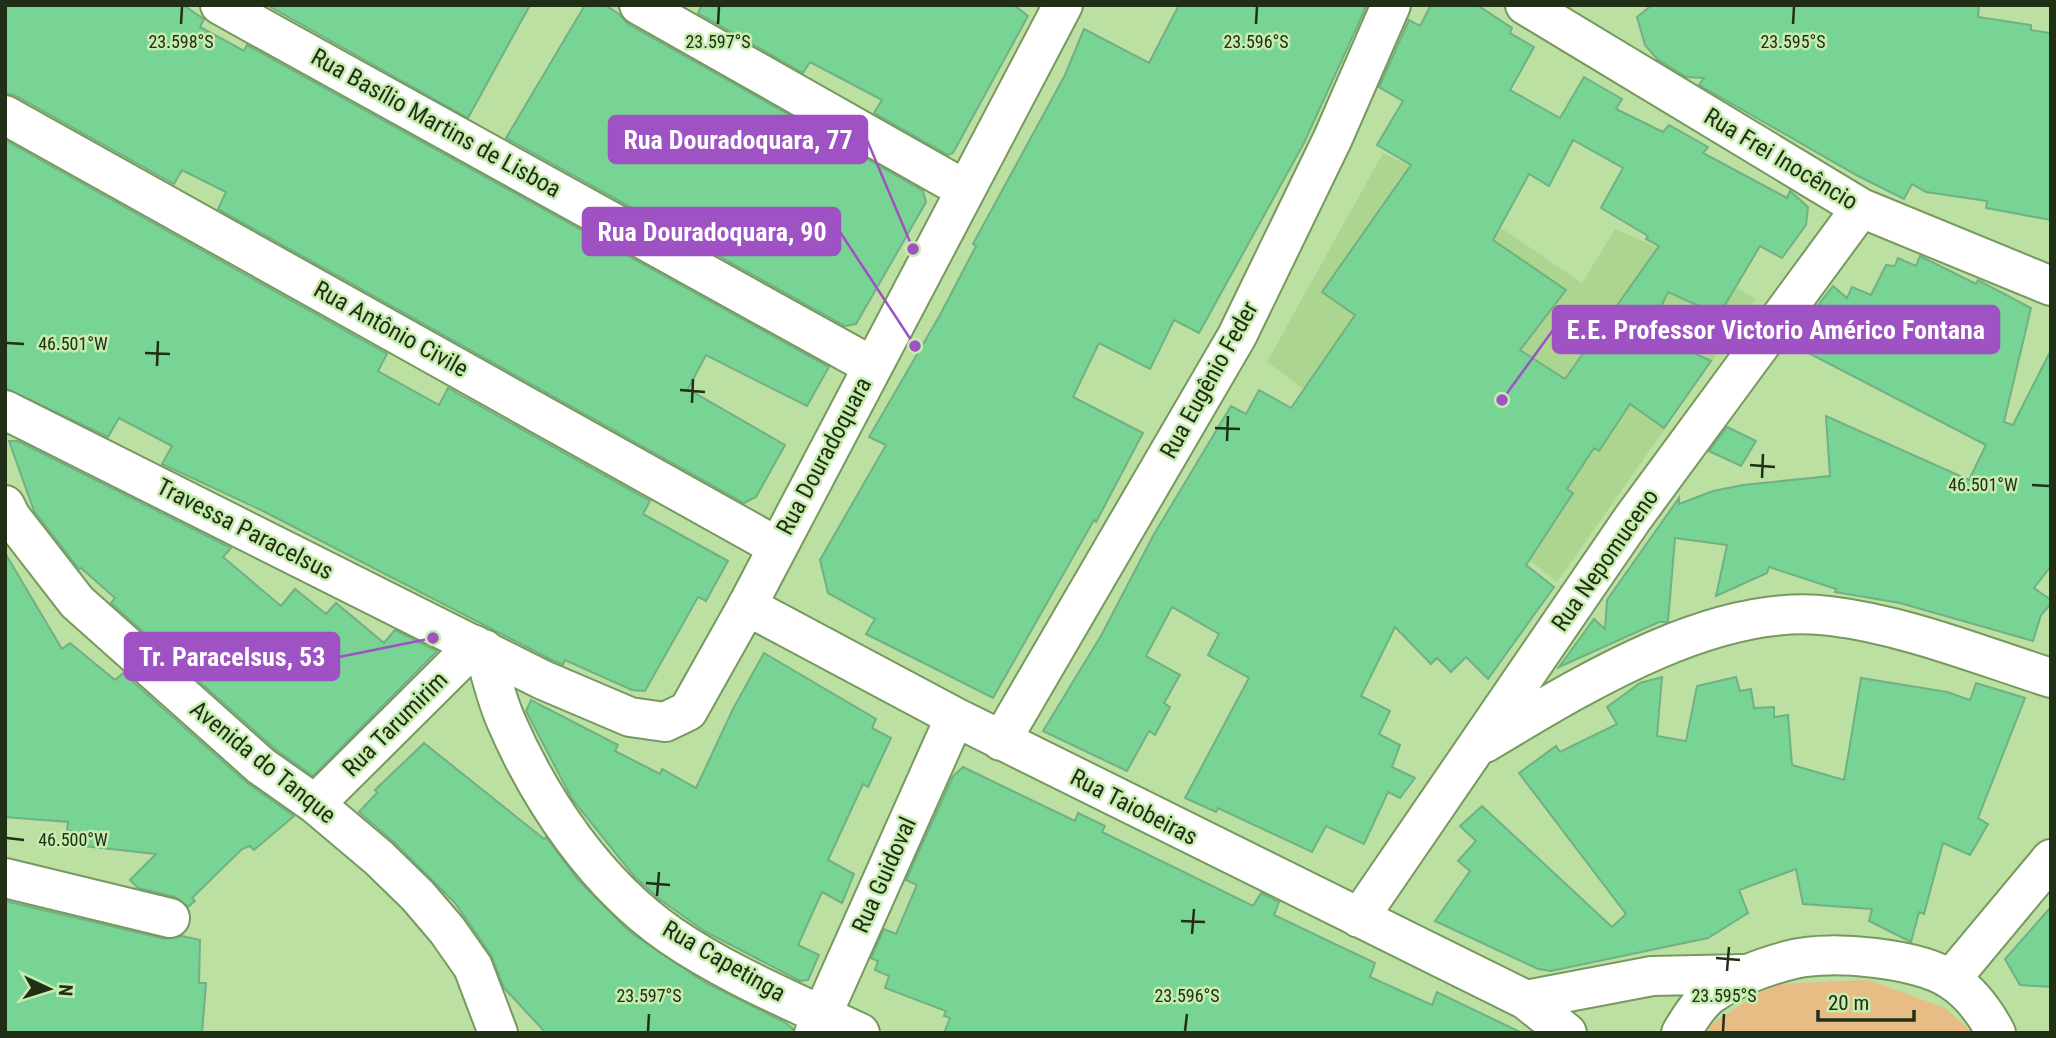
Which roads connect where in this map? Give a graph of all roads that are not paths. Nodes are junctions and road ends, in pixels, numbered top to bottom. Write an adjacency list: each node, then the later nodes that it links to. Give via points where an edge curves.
1 (220, 5): 10 (street, Rua Basílio Martins de Lisboa)
2 (639, 5): 7 (street)
3 (1391, 5): 18 (street, Rua Eugênio Feder, via 1333,138 1237,336)
4 (1531, 6): 8 (street, Rua Frei Inocêncio)
5 (1056, 8): 7 (street, Rua Douradoquara)
6 (5, 115): 13 (street, Rua Antônio Civile)
7 (964, 189): 10 (street, Rua Douradoquara)
8 (1861, 208): 9 (street, Rua Frei Inocêncio); 19 (street, Rua Nepomuceno, via 1633,518)
9 (2051, 286)
10 (872, 366): 13 (street, Rua Douradoquara)
11 (5, 410): 15 (street, Travessa Paracelsus)
12 (5, 505): 20 (street, Avenida do Tanque, via 77,602 261,766)
13 (776, 546): 14 (street, Rua Douradoquara)
14 (747, 606): 15 (street, Rua Douradoquara, via 688,711 665,722 630,716); 17 (street, Rua Taiobeiras)
15 (479, 647): 20 (street, Rua Tarumirim); 28 (street, Rua Capetinga, via 506,721 541,786 574,839 616,890 671,935)
16 (2051, 678): 19 (street, via 1886,626 1828,615 1784,616 1726,626 1665,647 1583,684)
17 (955, 718): 18 (street, Rua Taiobeiras); 28 (street, Rua Guidoval)
18 (1001, 741): 24 (street, Rua Taiobeiras)
19 (1474, 749): 24 (street, Rua Nepomuceno)
20 (315, 804): 29 (street, Avenida do Tanque, via 379,858 447,930 473,967)
21 (2051, 859): 26 (street)
22 (5, 878): 23 (street)
23 (170, 918)
24 (1359, 918): 27 (street, Rua Taiobeiras)
25 (1748, 974): 26 (street, via 1797,958 1845,957 1906,961); 27 (street, via 1652,976); 32 (street, via 1708,996)
26 (1951, 979): 33 (street, via 1986,1014)
27 (1526, 1000): 31 (street, Rua Taiobeiras)
28 (818, 1023): 30 (street, Rua Capetinga)
29 (498, 1033)
30 (860, 1033)
31 (1567, 1033)
32 (1681, 1033)
33 (1996, 1033)

